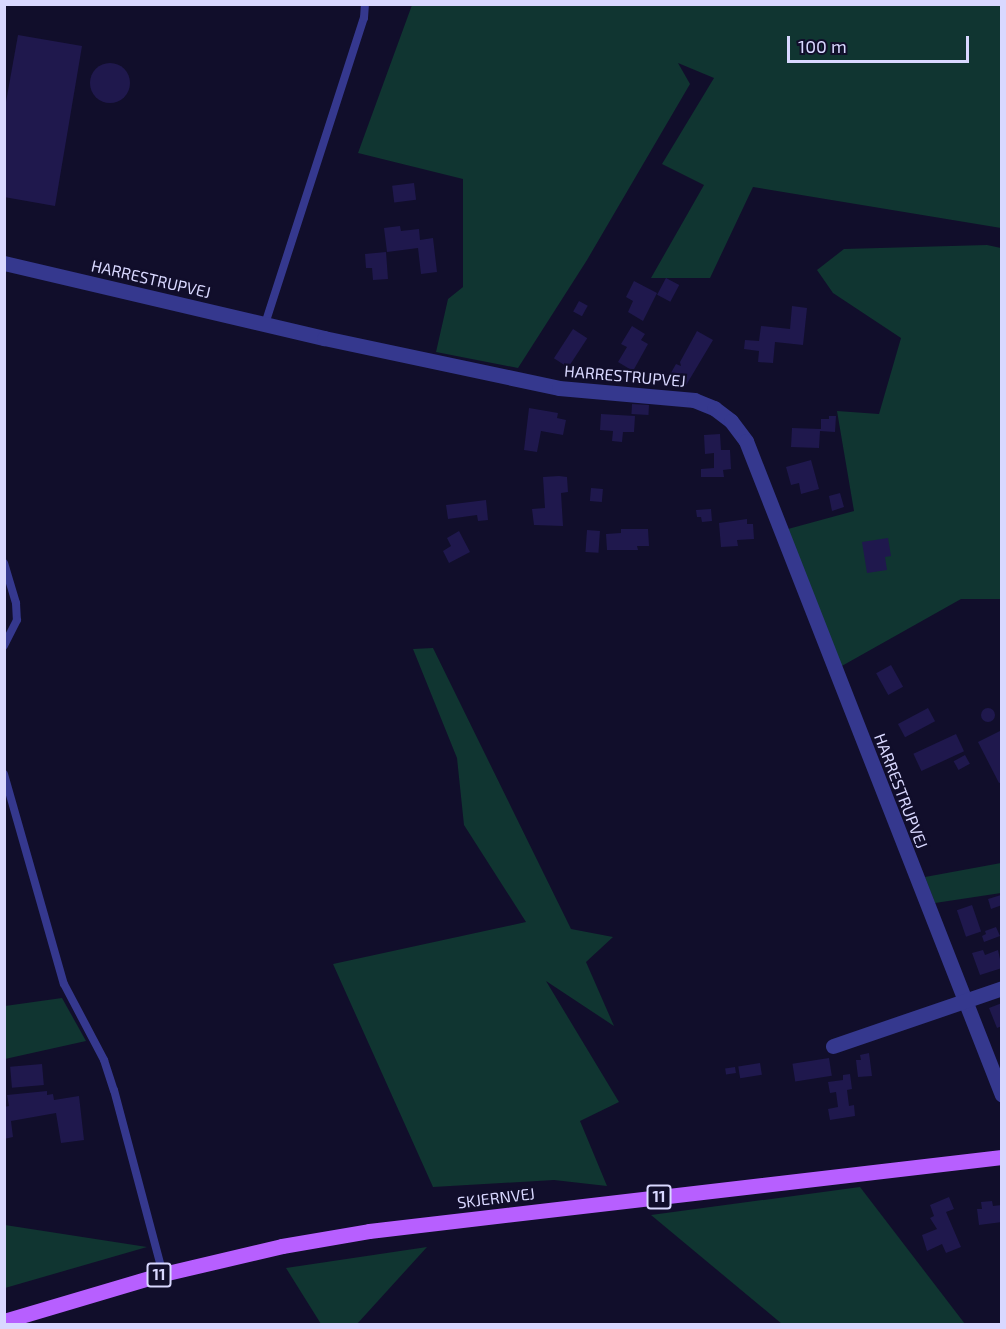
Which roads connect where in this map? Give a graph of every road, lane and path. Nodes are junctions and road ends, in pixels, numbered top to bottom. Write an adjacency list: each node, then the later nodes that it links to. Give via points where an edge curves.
1 (365, 4): 3 (lane, via 364,18)
2 (4, 263): 3 (street, HARRESTRUPVEJ)
3 (265, 324): 8 (street, HARRESTRUPVEJ, via 559,388 694,400 731,421 746,441)
4 (4, 563): 5 (lane, via 18,620)
5 (4, 646)
6 (4, 774): 12 (lane, via 64,984 104,1060 114,1089)
7 (1002, 988): 8 (street)
8 (964, 1002): 9 (street); 10 (street, HARRESTRUPVEJ)
9 (833, 1046)
10 (1002, 1095)
11 (1002, 1158): 12 (main road, SKJERNVEJ / 11, via 369,1231 282,1246)
12 (163, 1274): 13 (main road, SKJERNVEJ / 11)
13 (4, 1321)

